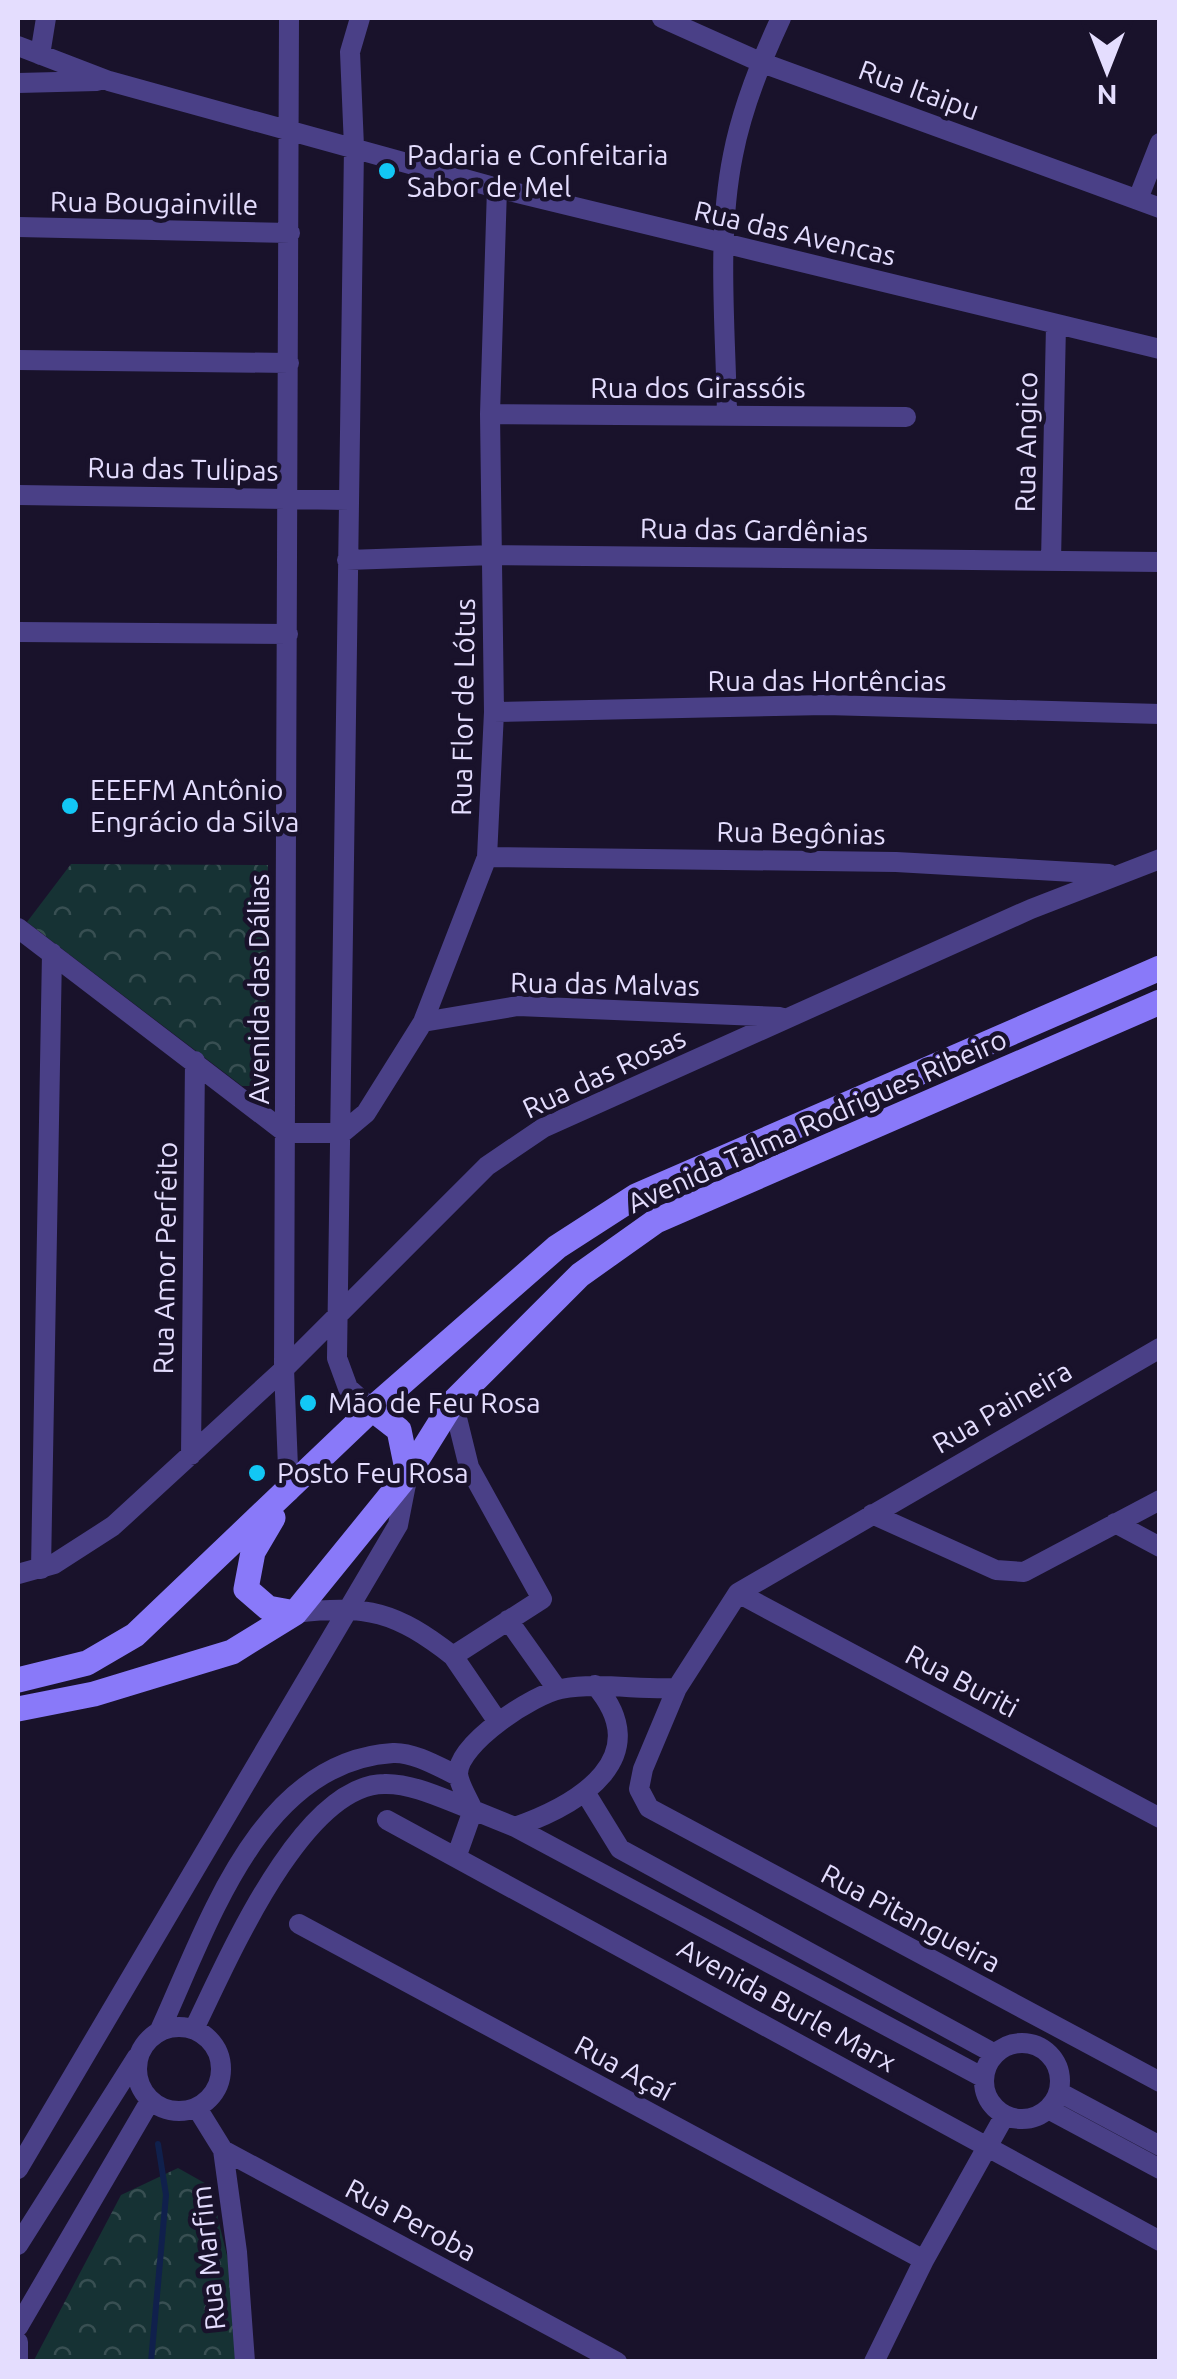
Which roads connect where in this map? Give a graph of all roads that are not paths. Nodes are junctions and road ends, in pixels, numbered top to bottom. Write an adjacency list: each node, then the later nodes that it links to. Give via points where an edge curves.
1 (46, 18): 7 (street)
2 (289, 18): 11 (street, Avenida das Dálias)
3 (360, 18): 13 (street, via 350,52)
4 (662, 18): 8 (street, Rua Itaipu)
5 (781, 18): 8 (street)
6 (18, 46): 7 (street, Rua das Avencas)
7 (40, 55): 9 (street, Rua das Avencas)
8 (760, 62): 15 (street, Rua Itaipu); 19 (street, via 733,156)
9 (109, 81): 10 (street); 11 (street, Rua das Avencas)
10 (18, 83)
11 (287, 127): 13 (street, Rua das Avencas); 18 (street, Avenida das Dálias)
12 (1160, 144): 15 (street)
13 (354, 147): 14 (street, Rua das Avencas); 29 (street)
14 (497, 188): 19 (street, Rua das Avencas); 24 (street, Rua Flor de Lótus)
15 (1138, 199): 16 (street, Rua Itaipu)
16 (1160, 208)
17 (18, 228): 18 (street, Rua Bougainville)
18 (290, 233): 23 (street, Avenida das Dálias)
19 (725, 245): 20 (street, Rua das Avencas); 25 (street)
20 (1056, 325): 21 (street, Rua das Avencas); 32 (street, Rua Angico)
21 (1160, 349)
22 (18, 360): 23 (street)
23 (289, 363): 28 (street, Avenida das Dálias)
24 (490, 414): 25 (street, Rua dos Girassóis); 30 (street, Rua Flor de Lótus)
25 (727, 416): 26 (street, Rua dos Girassóis)
26 (906, 417)
27 (18, 495): 28 (street, Rua das Tulipas)
28 (288, 498): 29 (street, Rua das Tulipas); 35 (street, Avenida das Dálias)
29 (349, 500): 31 (street)
30 (494, 555): 31 (street, Rua das Gardênias); 32 (street, Rua das Gardênias); 36 (street, Rua Flor de Lótus)
31 (347, 560): 48 (street)
32 (1051, 561): 33 (street, Rua das Gardênias)
33 (1160, 562)
34 (18, 632): 35 (street)
35 (288, 634): 49 (street, Avenida das Dálias)
36 (494, 712): 37 (street, Rua das Hortências, via 826,704); 38 (street, Rua Flor de Lótus)
37 (1160, 714)
38 (487, 857): 40 (street, Rua Begônias, via 896,862); 46 (street, Rua Flor de Lótus)
39 (1160, 859): 40 (street, Rua das Rosas)
40 (1114, 874): 45 (street, Rua das Rosas)
41 (18, 928): 42 (street)
42 (52, 953): 47 (street); 62 (street)
43 (1160, 968): 54 (main road, Avenida Talma Rodrigues Ribeiro, via 607,1212 557,1247)
44 (1160, 1002): 53 (main road, Avenida Talma Rodrigues Ribeiro, via 656,1221 580,1275)
45 (787, 1018): 46 (street, Rua das Malvas, via 535,1006); 50 (street, Rua das Rosas, via 544,1128 487,1166)
46 (422, 1022): 48 (street, Rua Flor de Lótus, via 366,1113)
47 (195, 1061): 49 (street); 55 (street, Rua Amor Perfeito)
48 (342, 1132): 49 (street); 50 (street)
49 (286, 1133): 52 (street, Avenida das Dálias)
50 (338, 1313): 52 (street, Rua das Rosas); 54 (street, via 340,1375)
51 (1160, 1348): 59 (street, Rua Paineira)
52 (284, 1370): 55 (street, Rua das Rosas); 57 (street, Avenida das Dálias)
53 (454, 1402): 56 (main road, Avenida Talma Rodrigues Ribeiro); 67 (street, via 470,1467 542,1598)
54 (372, 1409): 56 (main road, via 398,1430); 57 (main road, Avenida Talma Rodrigues Ribeiro)
55 (191, 1455): 62 (street, Rua das Rosas, via 114,1526)
56 (408, 1474): 65 (street, via 398,1526); 66 (main road, Avenida Talma Rodrigues Ribeiro)
57 (289, 1492): 66 (main road, via 253,1552 246,1589 268,1608); 69 (main road, Avenida Talma Rodrigues Ribeiro, via 135,1635 87,1663)
58 (1160, 1500): 60 (street)
59 (872, 1514): 60 (street, via 996,1570 1024,1572); 64 (street, Rua Paineira)
60 (1115, 1523): 61 (street)
61 (1160, 1547)
62 (41, 1568): 63 (street, Rua das Rosas)
63 (18, 1574)
64 (738, 1593): 71 (street); 80 (street, Rua Buriti)
65 (346, 1606): 66 (street); 68 (street, via 398,1618); 100 (street)
66 (295, 1613): 74 (main road, Avenida Talma Rodrigues Ribeiro, via 232,1652 94,1694)
67 (508, 1620): 68 (street); 72 (street)
68 (454, 1656): 75 (street)
69 (18, 1680)
70 (594, 1685): 72 (street); 73 (street); 76 (street)
71 (676, 1688): 73 (street); 85 (street, Rua Pitangueira, via 643,1769 641,1798 649,1808)
72 (557, 1689): 75 (street)
73 (635, 1690): 76 (street)
74 (18, 1708)
75 (498, 1722): 77 (street, via 462,1760)
76 (618, 1722): 78 (street, via 614,1758)
77 (458, 1776): 79 (street); 87 (street, via 394,1753 304,1783 287,1797 235,1869)
78 (585, 1792): 82 (street, via 556,1813); 90 (street, Avenida Burle Marx, via 620,1849)
79 (473, 1810): 82 (street, Avenida Burle Marx); 83 (street); 86 (street, Avenida Burle Marx, via 384,1784 354,1789 332,1802 294,1842)
80 (1160, 1818)
81 (388, 1820): 83 (street, Avenida Burle Marx)
82 (516, 1827): 91 (street, Avenida Burle Marx)
83 (458, 1854): 97 (street, Avenida Burle Marx)
84 (299, 1924): 104 (street, Rua Açaí)
85 (1055, 2026): 88 (street); 92 (street, Rua Pitangueira)
86 (194, 2030): 87 (street); 95 (street, via 221,2060 217,2088)
87 (160, 2032): 89 (street)
88 (1044, 2049): 90 (street, via 1018,2043); 93 (street, via 1058,2066)
89 (141, 2051): 94 (street, via 140,2086); 103 (street)
90 (995, 2054): 91 (street)
91 (984, 2078): 96 (street, via 990,2100)
92 (1160, 2082)
93 (1054, 2100): 96 (street, via 1032,2118); 98 (street); 101 (street)
94 (150, 2101): 95 (street, via 173,2111); 105 (street)
95 (197, 2108): 99 (street, Rua Peroba)
96 (1006, 2115): 97 (street)
97 (985, 2146): 102 (street, Avenida Burle Marx); 104 (street)
98 (1160, 2146)
99 (223, 2150): 108 (street, Rua Marfim); 109 (street, Rua Peroba)
100 (18, 2169)
101 (1160, 2169)
102 (1160, 2241)
103 (18, 2246)
104 (924, 2260): 110 (street)
105 (18, 2326)
106 (18, 2342): 107 (street)
107 (18, 2362)
108 (245, 2362)
109 (617, 2362)
110 (874, 2362)

